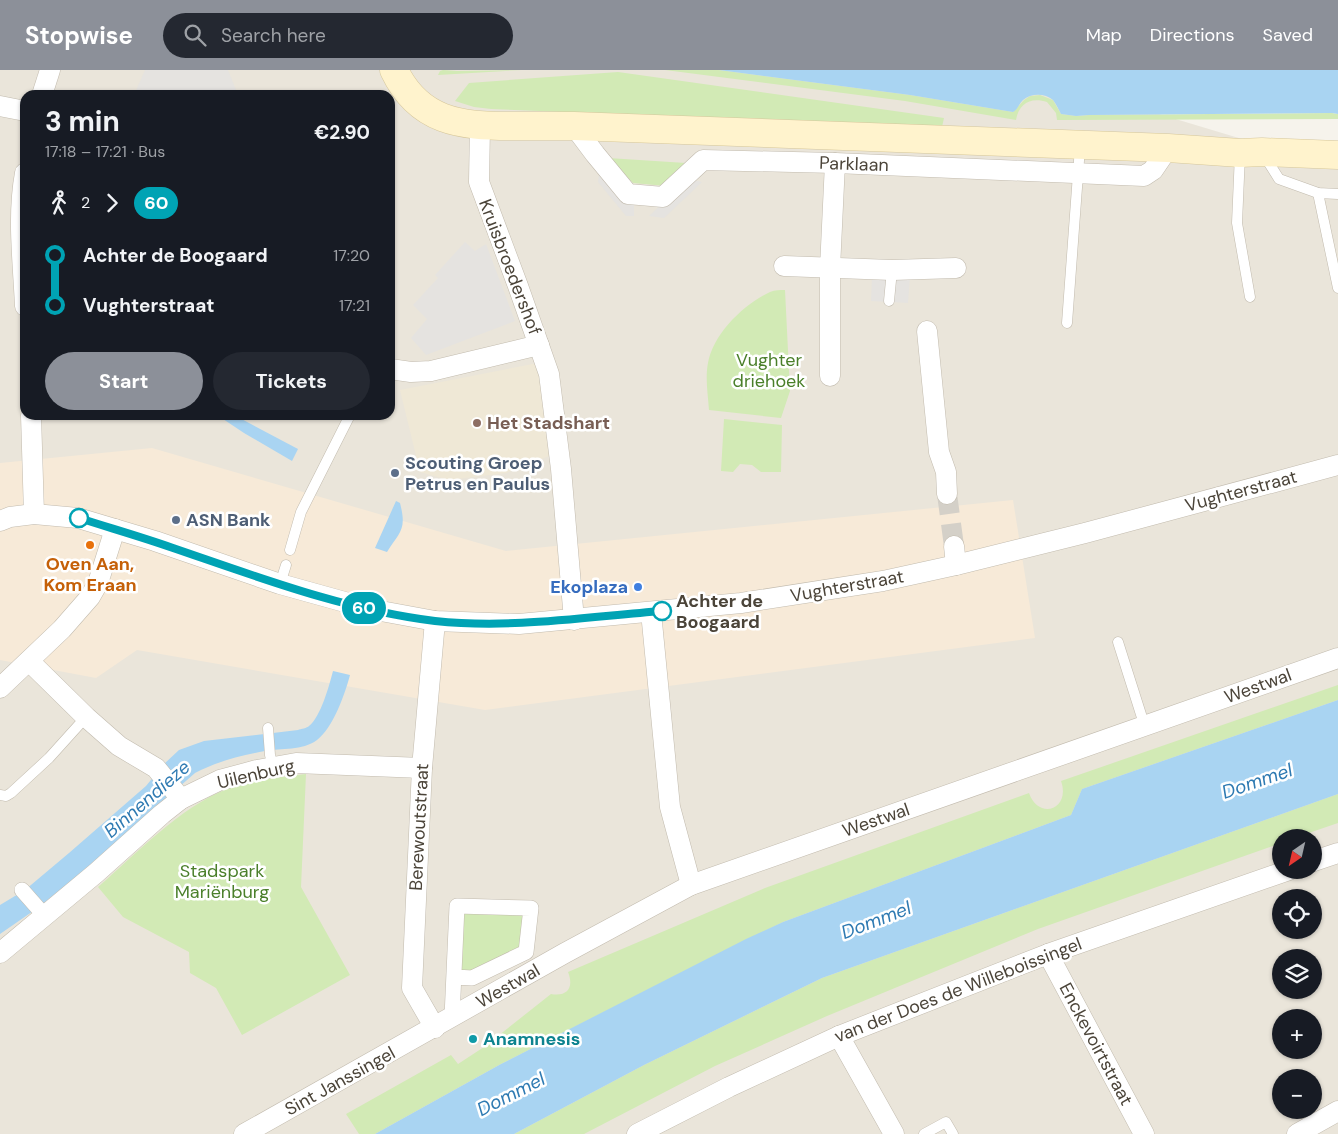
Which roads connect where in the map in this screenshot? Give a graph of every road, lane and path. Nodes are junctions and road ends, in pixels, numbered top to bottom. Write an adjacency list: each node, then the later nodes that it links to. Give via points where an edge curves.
1 (50, 70): 3 (street)
2 (394, 70): 6 (main road, Parklaan, via 415,100 430,112)
3 (44, 90)
4 (0, 106): 5 (street)
5 (20, 109)
6 (480, 126): 7 (main road, Parklaan); 25 (street, Kruisbroedershof, via 478,182)
7 (574, 126): 8 (main road, Parklaan); 12 (street, Parklaan, via 628,194 663,197 703,160)
8 (1080, 146): 9 (main road, Parklaan); 13 (lane)
9 (1168, 148): 10 (main road, Parklaan); 13 (street, Parklaan, via 1153,170 1144,176)
10 (1251, 153): 11 (main road, Parklaan); 14 (lane, via 1279,178); 21 (lane, via 1237,223)
11 (1338, 155)
12 (835, 163): 13 (street, Parklaan); 17 (street)
13 (1078, 173): 23 (lane)
14 (1318, 192): 15 (lane); 20 (lane)
15 (1338, 194)
16 (784, 266): 17 (street)
17 (830, 268): 19 (street); 27 (street)
18 (956, 268): 19 (street)
19 (892, 270): 22 (lane)
20 (1338, 288)
21 (1250, 297)
22 (889, 301)
23 (1067, 322)
24 (927, 331): 31 (street, via 939,452 946,472)
25 (539, 345): 26 (street, Kruisbroedershof, via 431,371); 39 (street, via 549,374 556,418)
26 (395, 370)
27 (830, 376)
28 (31, 420): 32 (street)
29 (347, 420): 35 (lane, via 301,512)
30 (1338, 465): 38 (street, Vughterstraat, via 1085,533 955,556 833,590 741,604)
31 (947, 494)
32 (34, 514): 33 (street, Vughterstraat); 34 (street, Vughterstraat, via 78,518)
33 (0, 521)
34 (115, 530): 37 (street, Vughterstraat); 43 (street, via 98,583 90,597)
35 (290, 550)
36 (286, 565): 37 (lane)
37 (280, 584): 40 (street, Vughterstraat, via 370,610)
38 (651, 612): 39 (street, Vughterstraat); 55 (street, via 670,807)
39 (574, 620): 40 (street, Vughterstraat, via 519,624)
40 (435, 621): 49 (street, Berewoutstraat)
41 (1118, 642): 46 (lane)
42 (1338, 658): 46 (street, Westwal)
43 (29, 661): 44 (street); 45 (street)
44 (0, 688)
45 (86, 717): 50 (lane, via 11,793); 51 (street, via 119,746 156,768)
46 (1145, 727): 55 (street, Westwal)
47 (268, 728): 48 (lane)
48 (271, 761): 49 (street, Uilenburg); 51 (street, Uilenburg)
49 (422, 768): 62 (street, Berewoutstraat, via 412,988)
50 (0, 795)
51 (179, 796): 57 (street, Uilenburg, via 96,873)
52 (1338, 853): 53 (street)
53 (1322, 858)
54 (1272, 876): 59 (street, van der Does de Willeboissingel)
55 (691, 885): 61 (street, Westwal)
56 (22, 890): 57 (street)
57 (41, 913): 58 (street, Uilenburg)
58 (0, 953)
59 (1048, 954): 63 (street, van der Does de Willeboissingel); 70 (street, Enckevoirtstraat)
60 (455, 977): 60 (street, via 457,906 531,908 526,952 472,978); 61 (street)
61 (452, 1017): 62 (street, Westwal)
62 (435, 1028): 65 (street, Sint Janssingel)
63 (840, 1036): 66 (street, van der Does de Willeboissingel); 67 (street)
64 (1338, 1111): 71 (street)
65 (244, 1134)
66 (637, 1134)
67 (894, 1134)
68 (924, 1134): 69 (lane, via 946,1122)
69 (953, 1134)
70 (1144, 1134)
71 (1297, 1134)

